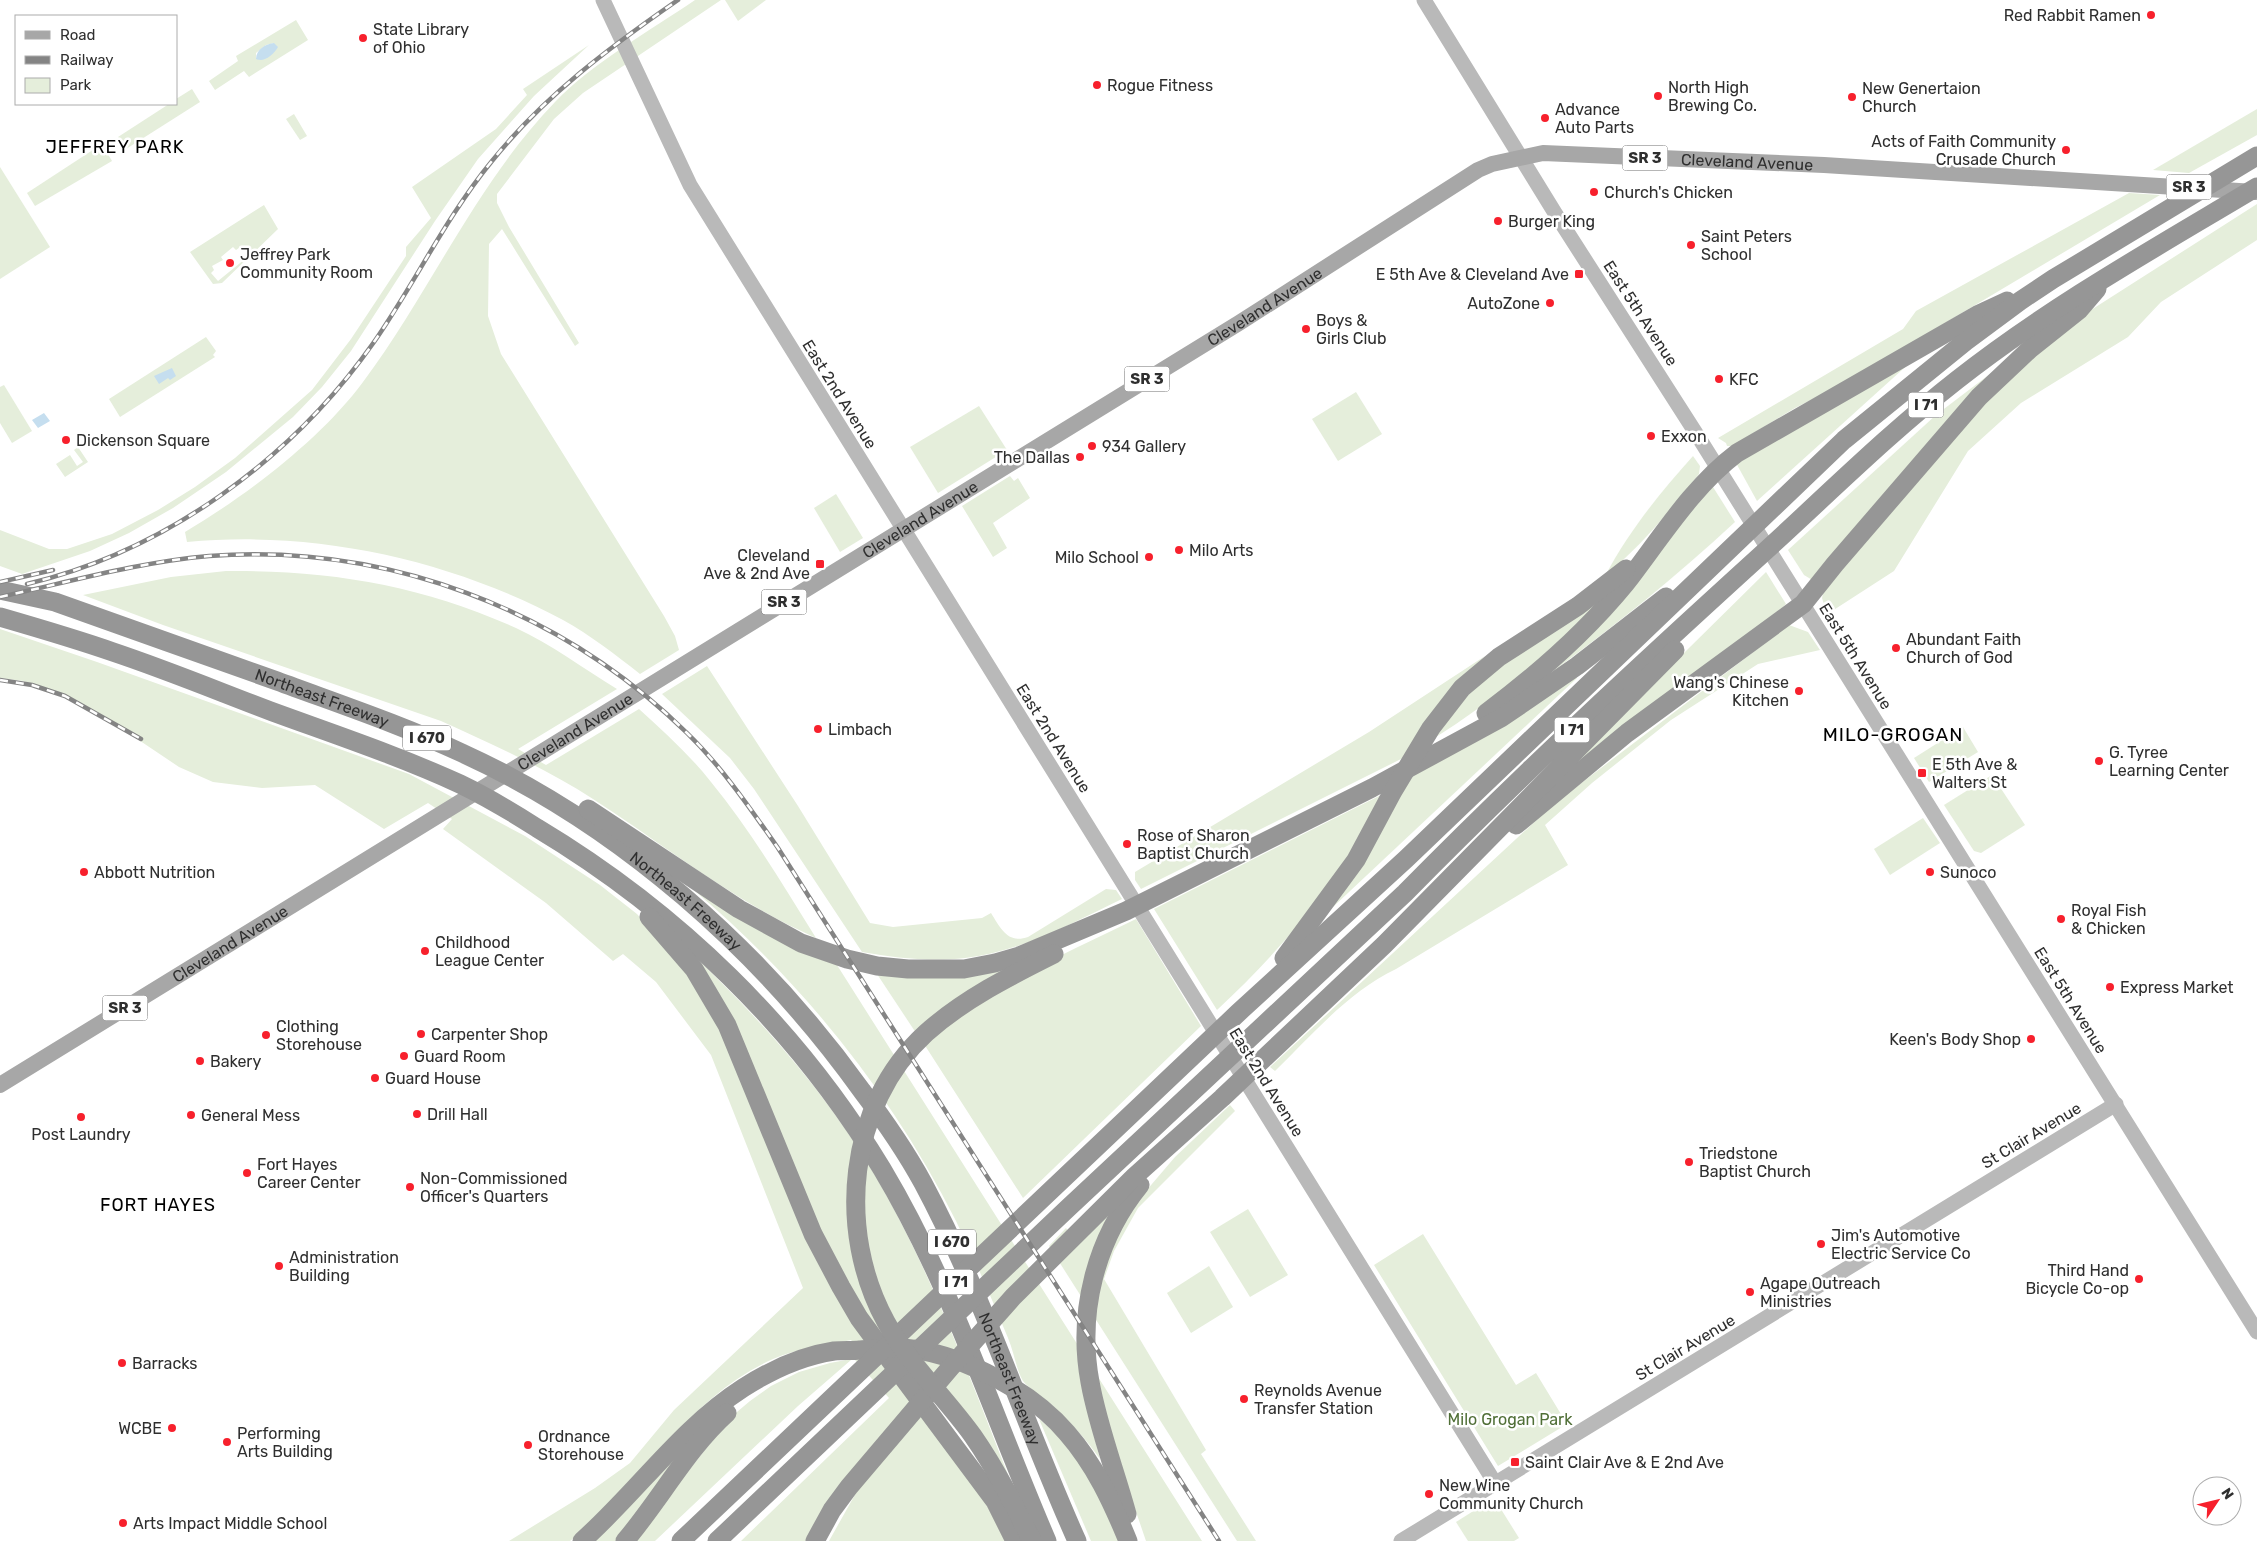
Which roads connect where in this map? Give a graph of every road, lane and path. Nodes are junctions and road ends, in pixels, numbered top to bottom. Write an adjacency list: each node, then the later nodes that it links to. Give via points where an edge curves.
1 (603, 0): 10 (street, East 2nd Avenue, via 690,185)
2 (1424, 0): 4 (street, East 5th Avenue)
3 (2257, 156): 8 (highway, I 71)
4 (1521, 157): 6 (main road, Cleveland Avenue / SR 3, via 1543,153 1586,154 1824,165); 9 (street, East 5th Avenue); 10 (main road, Cleveland Avenue / SR 3, via 1492,164 1455,184 1239,323)
5 (2257, 187): 7 (highway, I 71)
6 (2257, 192)
7 (2107, 276): 13 (highway, I 71, via 1958,379 1908,420); 16 (highway, via 2080,310 2030,349 1979,397 1835,564)
8 (2053, 279): 9 (highway, via 1980,314); 11 (highway, I 71, via 1974,335 1844,440)
9 (1718, 467): 12 (highway); 16 (street, East 5th Avenue)
10 (903, 529): 25 (main road, Cleveland Avenue / SR 3); 30 (street, East 2nd Avenue)
11 (1740, 539): 19 (highway, via 1577,666 1501,718); 24 (highway, I 71, via 1406,860)
12 (1650, 549): 19 (highway, via 1615,595 1557,655 1522,686); 19 (highway, via 1578,606 1480,671 1446,706)
13 (1761, 555): 22 (highway, via 1691,633); 34 (highway, I 71, via 1623,681 1405,893)
14 (0, 582): 17 (highway, I 670)
15 (0, 590): 17 (highway, Northeast Freeway)
16 (1798, 597): 22 (highway, via 1627,733); 26 (street, East 5th Avenue)
17 (55, 602): 20 (highway, Northeast Freeway / I 670, via 381,718 465,754)
18 (0, 616): 21 (highway, Northeast Freeway, via 111,651 368,745 461,785)
19 (1424, 751): 23 (highway, via 1372,788); 24 (highway, via 1393,791 1356,860)
20 (547, 798): 23 (highway, via 577,802 739,909 801,943 877,966 933,970 995,963); 39 (highway, Northeast Freeway / I 670, via 598,830 667,884 770,976 812,1024 892,1131 948,1233)
21 (578, 852): 36 (highway, via 649,918 694,969 712,997 740,1052 813,1234 840,1287 890,1360 995,1500); 38 (highway, Northeast Freeway, via 630,889 725,971 773,1021 849,1119 881,1168 933,1264)
22 (1437, 893): 27 (highway)
23 (1126, 911): 37 (highway, via 1091,935 983,991 939,1022 915,1044 885,1086 860,1155 855,1202 860,1256 877,1304 900,1345 974,1438)
24 (1265, 988): 33 (highway, I 71)
25 (0, 1085)
26 (2116, 1104): 28 (street, East 5th Avenue); 30 (street, St Clair Avenue)
27 (1181, 1136): 35 (highway, via 1156,1156 1013,1297 849,1487); 41 (highway, via 1128,1200 1104,1244 1087,1311 1088,1370 1094,1404)
28 (2257, 1332)
29 (855, 1351): 31 (highway, via 835,1351 786,1364 742,1389 700,1422); 32 (highway, via 783,1374 739,1402 717,1422); 40 (highway, via 913,1349 943,1357 999,1379 1036,1404 1067,1432 1091,1465 1111,1499)
30 (1496, 1483): 42 (street, St Clair Avenue)
31 (582, 1541)
32 (625, 1541)
33 (681, 1541)
34 (717, 1541)
35 (815, 1541)
36 (1015, 1541)
37 (1032, 1541)
38 (1047, 1541)
39 (1077, 1541)
40 (1128, 1541)
41 (1135, 1541)
42 (1401, 1541)

